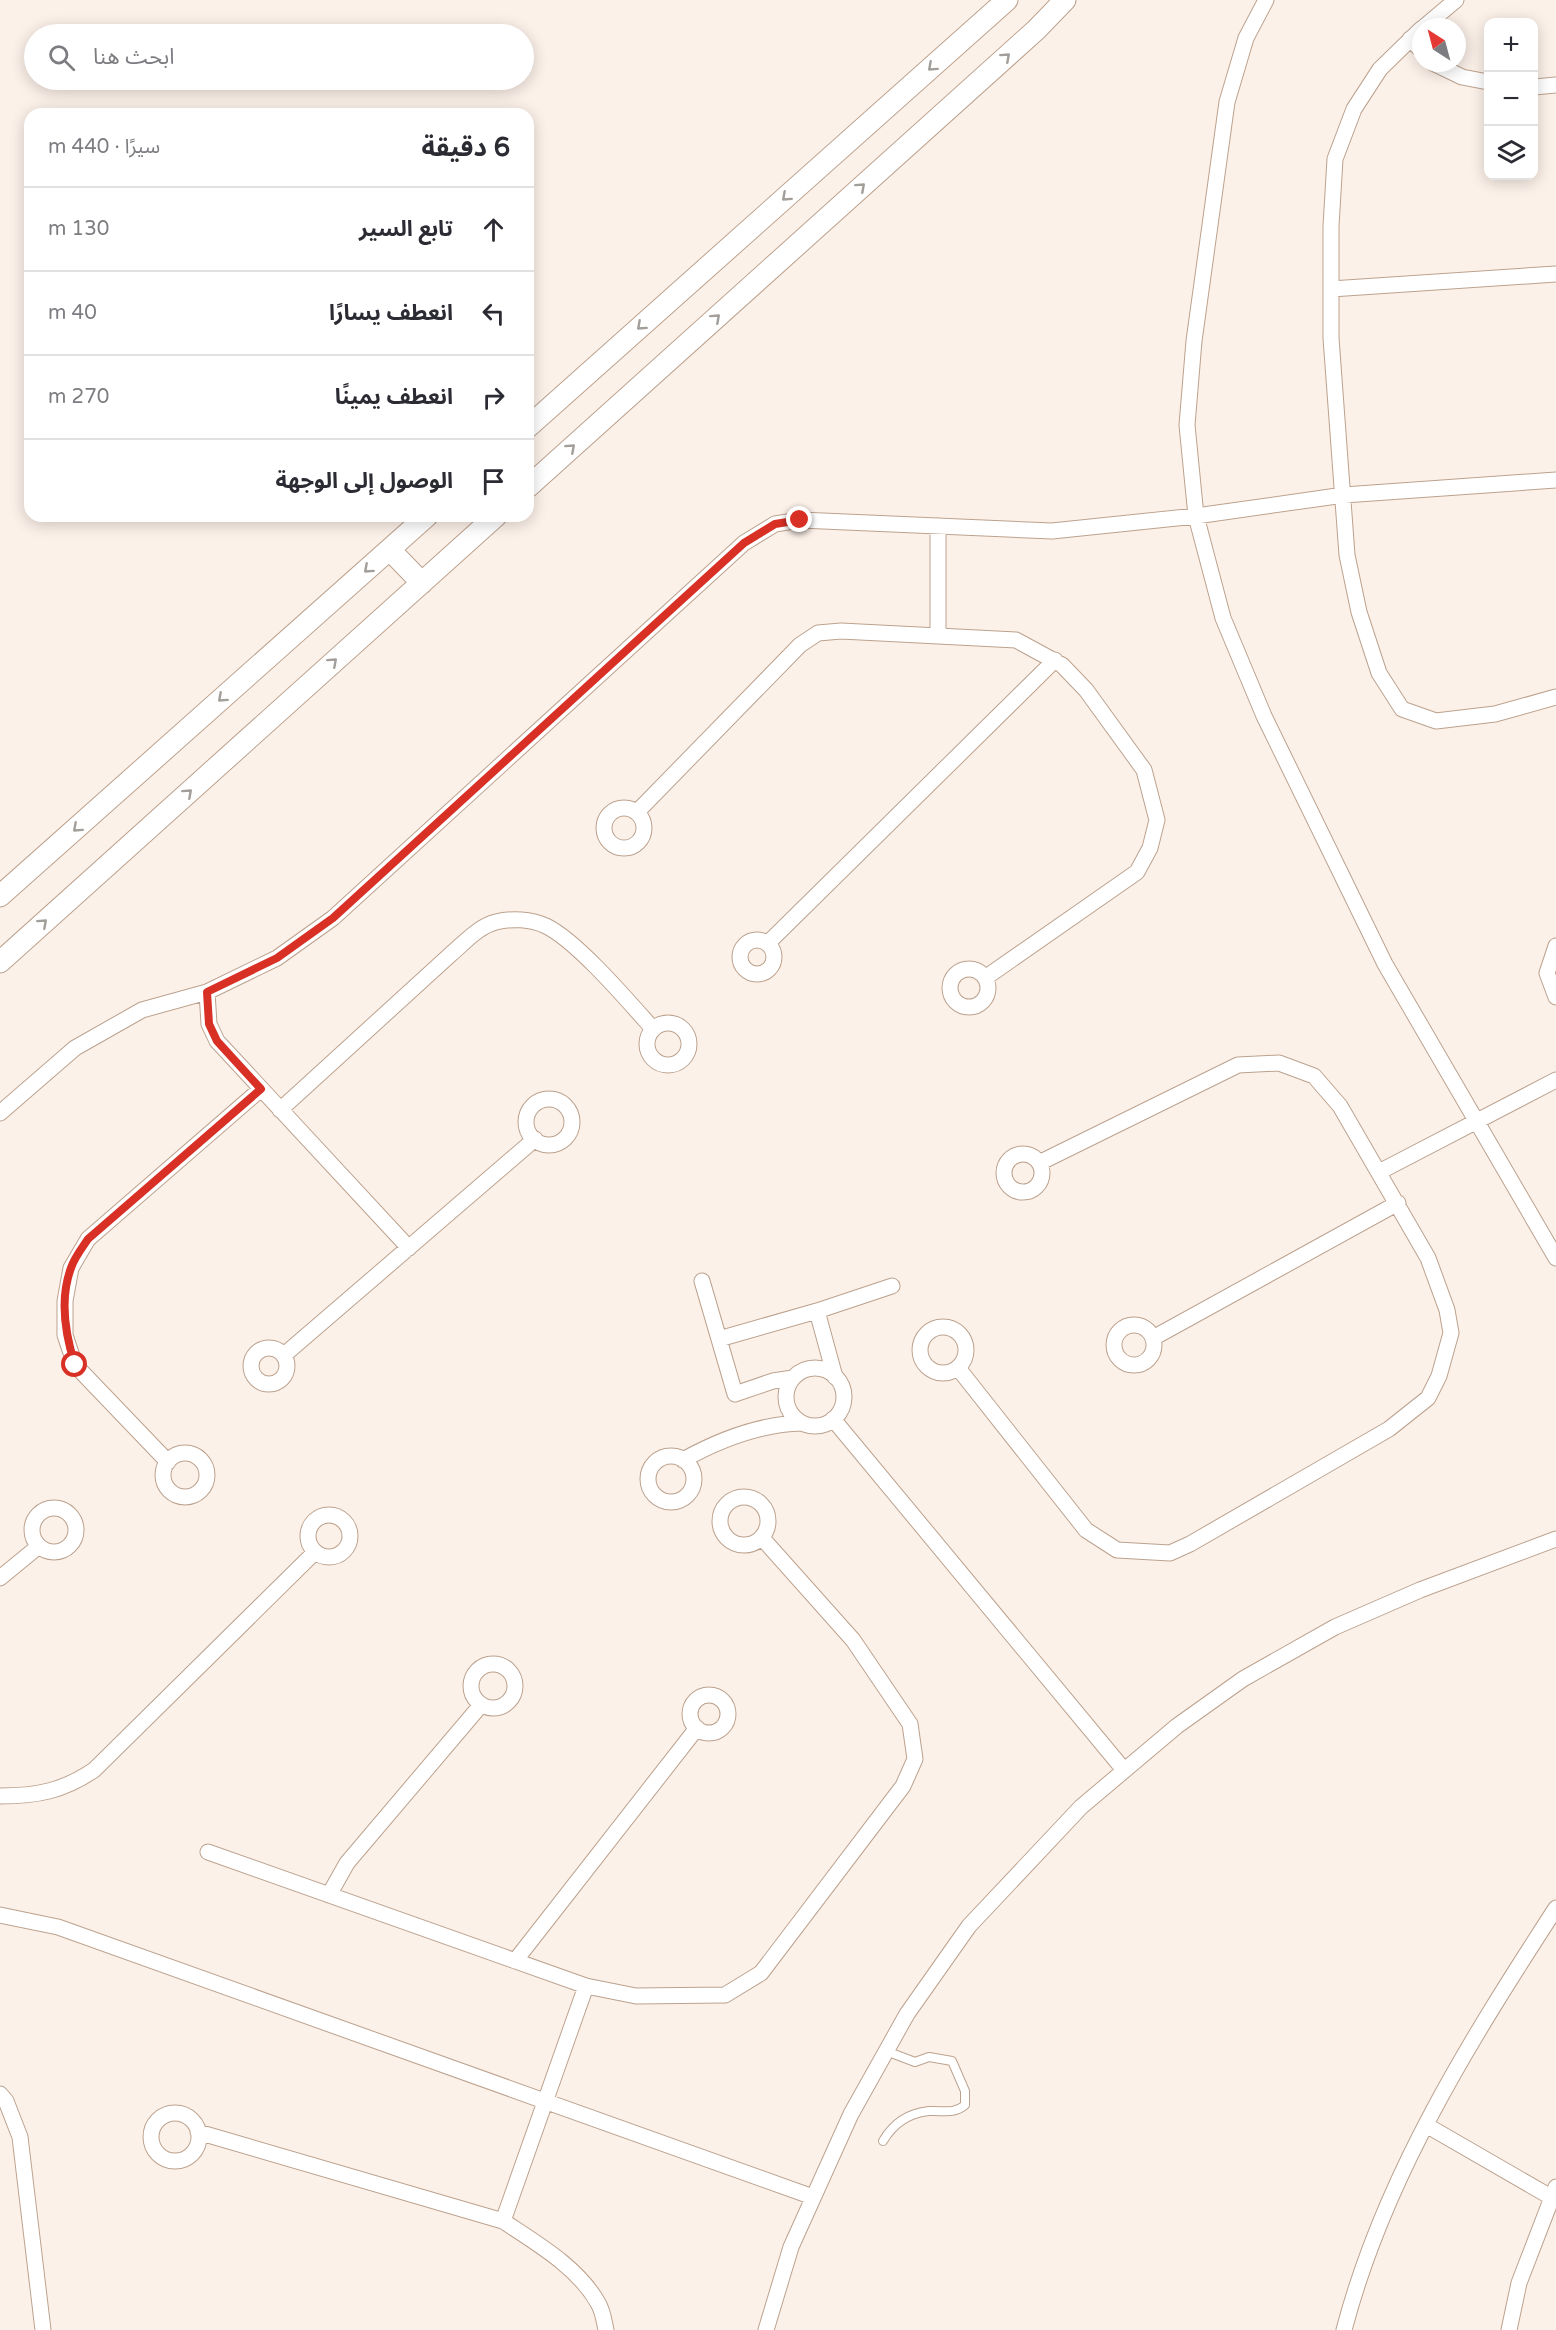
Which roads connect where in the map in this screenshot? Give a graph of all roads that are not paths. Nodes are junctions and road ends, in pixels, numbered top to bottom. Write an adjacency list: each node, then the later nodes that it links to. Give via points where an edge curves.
1 (1007, 0): 13 (main road, one-way to 13)
2 (1065, 0): 15 (main road, one-way to 2)
3 (1266, 0): 17 (street, via 1246,38 1227,102 1197,318 1187,425)
4 (1456, 0): 5 (street)
5 (1438, 18)
6 (1412, 42): 12 (street, via 1380,69 1354,108 1335,159)
7 (1452, 72): 8 (street)
8 (1484, 80)
9 (1556, 85): 10 (street)
10 (1538, 87)
11 (1556, 274): 12 (street)
12 (1331, 289): 16 (street, via 1337,449)
13 (534, 422)
14 (1556, 480): 16 (street)
15 (534, 482)
16 (1344, 495): 17 (street); 25 (street, via 1347,555 1359,612 1379,673 1402,709 1436,721 1495,714)
17 (1196, 516): 20 (street, via 1052,531); 39 (street, via 1223,618 1264,716 1385,964)
18 (421, 522): 21 (main road)
19 (489, 522): 22 (main road)
20 (938, 526): 23 (street); 32 (street, via 800,520 775,524 744,543 333,918 277,958)
21 (390, 550): 22 (main road); 27 (main road, one-way to 27)
22 (422, 583): 30 (main road, one-way to 22)
23 (938, 636): 24 (street, via 1016,640); 26 (street, via 818,633 800,645)
24 (1055, 660): 28 (street); 31 (street, via 1086,690 1144,770 1157,820 1150,848 1137,872)
25 (1556, 698)
26 (637, 812)
27 (0, 896)
28 (768, 943)
29 (1556, 946): 33 (street, via 1547,973)
30 (0, 962)
31 (985, 978)
32 (207, 992): 36 (street, via 209,1024 217,1041); 38 (street, via 142,1010 75,1048)
33 (1556, 997)
34 (653, 1029): 37 (street, via 582,955 547,927 520,919 494,922 451,954)
35 (1556, 1080): 39 (street)
36 (261, 1089): 37 (street); 62 (street, via 88,1239 71,1268 65,1301 65,1335 75,1365)
37 (280, 1110): 44 (street)
38 (0, 1113)
39 (1477, 1121): 42 (street); 45 (street)
40 (535, 1139): 44 (street)
41 (1039, 1163): 42 (street, via 1238,1065 1279,1063 1314,1076 1340,1106)
42 (1379, 1172): 43 (street)
43 (1398, 1203): 49 (street); 53 (street, via 1428,1258 1451,1333 1439,1376 1428,1398 1389,1429 1170,1553 1117,1550 1086,1530)
44 (409, 1248): 52 (street)
45 (1556, 1257)
46 (702, 1281): 50 (street)
47 (892, 1286): 48 (street)
48 (817, 1311): 50 (street); 51 (street)
49 (1153, 1338)
50 (719, 1339): 57 (street, via 735,1394)
51 (828, 1351): 54 (street); 55 (street)
52 (284, 1355)
53 (958, 1368)
54 (819, 1369): 55 (street); 56 (street, via 809,1369)
55 (835, 1377): 60 (street, via 841,1384 843,1403)
56 (793, 1378): 57 (street); 58 (street)
57 (773, 1381): 58 (street)
58 (786, 1396): 59 (street)
59 (797, 1418): 60 (street, via 816,1426); 61 (street, via 706,1447)
60 (834, 1419): 73 (street)
61 (683, 1460)
62 (168, 1462)
63 (1556, 1526): 67 (street)
64 (762, 1538): 80 (street, via 853,1640 890,1692 910,1724 915,1759 903,1786 761,1973 725,1995 636,1996)
65 (1556, 1539): 67 (street)
66 (39, 1546): 70 (street)
67 (1530, 1548): 68 (street); 73 (street, via 1335,1627 1243,1679)
68 (1556, 1548)
69 (315, 1552): 74 (street, via 94,1770 71,1785 28,1796)
70 (0, 1578)
71 (481, 1705): 76 (street, via 347,1863)
72 (697, 1728): 79 (street)
73 (1124, 1770): 81 (street, via 1081,1807 969,1926 907,2014)
74 (0, 1796)
75 (208, 1852): 76 (street)
76 (329, 1895): 79 (street)
77 (1556, 1908): 84 (street, via 1495,2002)
78 (0, 1915): 83 (street, via 58,1927)
79 (515, 1961): 80 (street)
80 (586, 1986): 83 (street)
81 (886, 2052): 86 (lane, via 915,2062 929,2057 952,2061 965,2091 965,2104 948,2113 929,2111 909,2116 892,2126); 88 (street, via 850,2114)
82 (0, 2094): 90 (street, via 20,2137)
83 (545, 2101): 88 (street); 89 (street)
84 (1426, 2125): 87 (street); 93 (street, via 1394,2192)
85 (198, 2132): 89 (street)
86 (883, 2141)
87 (1554, 2195): 94 (street, via 1519,2283)
88 (813, 2198): 92 (street, via 791,2247)
89 (503, 2221): 91 (street, via 586,2284 600,2305)
90 (43, 2330)
91 (606, 2330)
92 (766, 2330)
93 (1344, 2330)
94 (1509, 2330)

